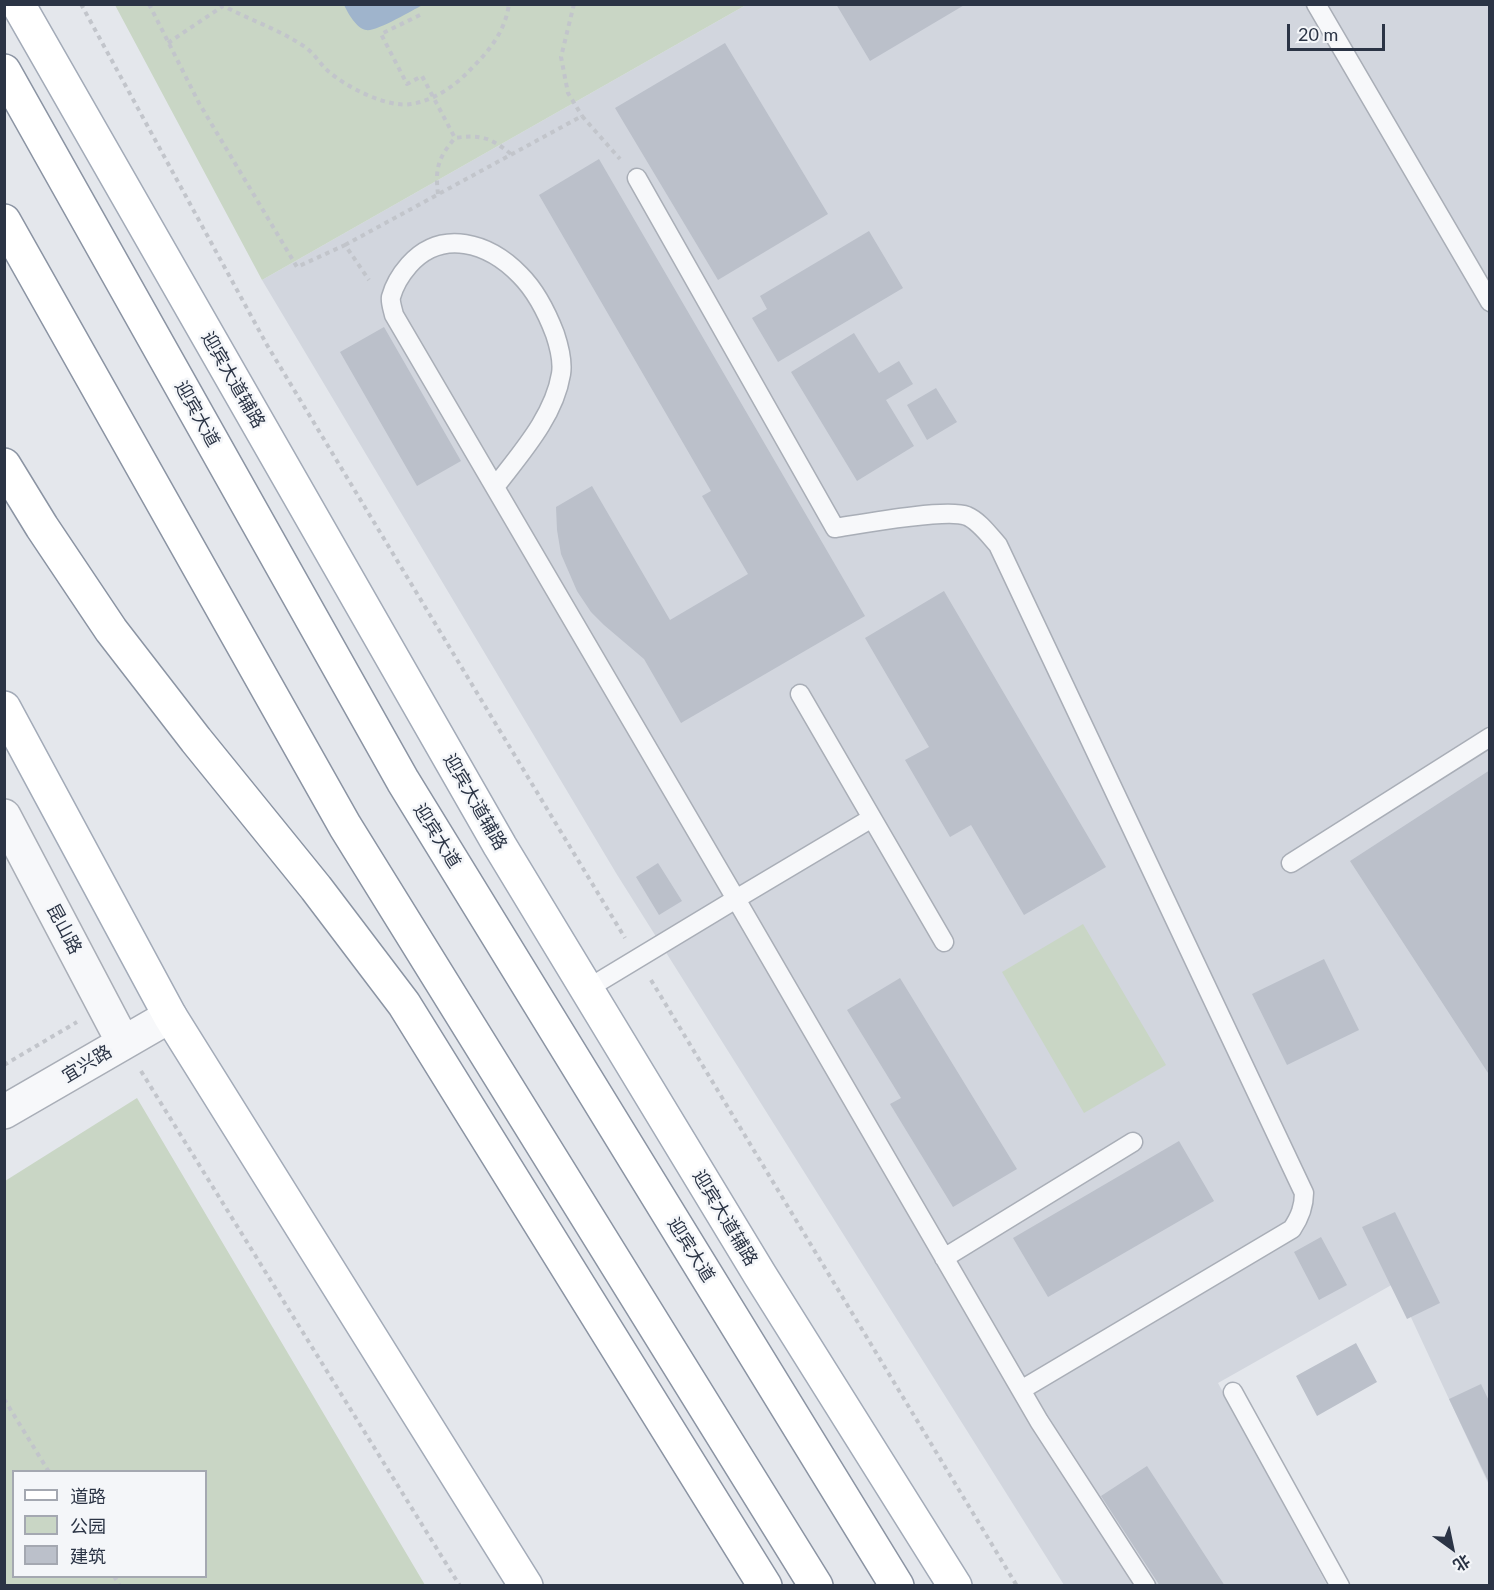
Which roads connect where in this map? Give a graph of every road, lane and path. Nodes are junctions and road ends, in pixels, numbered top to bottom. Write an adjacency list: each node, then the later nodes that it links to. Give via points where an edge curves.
1 (18, 4): 32 (main road, 迎宾大道辅路, via 500,846)
2 (81, 4): 31 (path, via 267,345)
3 (148, 4): 9 (path)
4 (509, 4): 11 (path, via 491,49 464,77)
5 (574, 4): 12 (path, via 561,57 568,93)
6 (1316, 4): 19 (lane)
7 (221, 5): 9 (path); 11 (path, via 305,46 328,71 378,100 410,105)
8 (420, 15): 11 (path, via 381,34 407,84 422,76)
9 (168, 42): 18 (path, via 199,103 297,267)
10 (4, 71): 48 (main road, 迎宾大道, via 403,781)
11 (434, 97): 13 (path)
12 (582, 116): 14 (path); 15 (path)
13 (455, 138): 14 (path, via 483,137); 16 (path, via 437,167)
14 (511, 154): 16 (path)
15 (637, 178): 40 (lane, via 835,528 947,513 967,516 998,545 1304,1193 1300,1217 1284,1234)
16 (438, 194): 18 (path)
17 (4, 221): 47 (main road, via 345,826)
18 (345, 245): 20 (path)
19 (1490, 302)
20 (394, 315): 22 (lane); 22 (lane, via 391,298 402,273 418,255 441,243 471,243 494,255 520,274 537,297 559,347 562,373 553,403)
21 (4, 465): 46 (main road, via 111,630 404,1004)
22 (495, 487): 29 (lane)
23 (800, 693): 27 (lane)
24 (4, 708): 34 (main road)
25 (1490, 736): 28 (lane)
26 (4, 816): 33 (street, 昆山路)
27 (872, 818): 29 (lane); 30 (lane)
28 (1292, 863)
29 (736, 899): 31 (lane); 39 (lane)
30 (944, 942)
31 (638, 958): 32 (lane); 50 (path)
32 (587, 989): 49 (main road, 迎宾大道辅路)
33 (104, 1006): 35 (street, 昆山路); 36 (path)
34 (170, 1016): 35 (street, 宜兴路); 45 (main road)
35 (123, 1042): 37 (street, 宜兴路); 44 (path)
36 (4, 1065)
37 (4, 1112)
38 (1133, 1142): 39 (lane)
39 (944, 1258): 40 (lane)
40 (1021, 1390): 51 (lane)
41 (1233, 1392): 52 (lane)
42 (4, 1399): 43 (path)
43 (48, 1470)
44 (459, 1586)
45 (526, 1586)
46 (765, 1586)
47 (816, 1586)
48 (897, 1586)
49 (955, 1586)
50 (1017, 1586)
51 (1146, 1586)
52 (1340, 1586)

